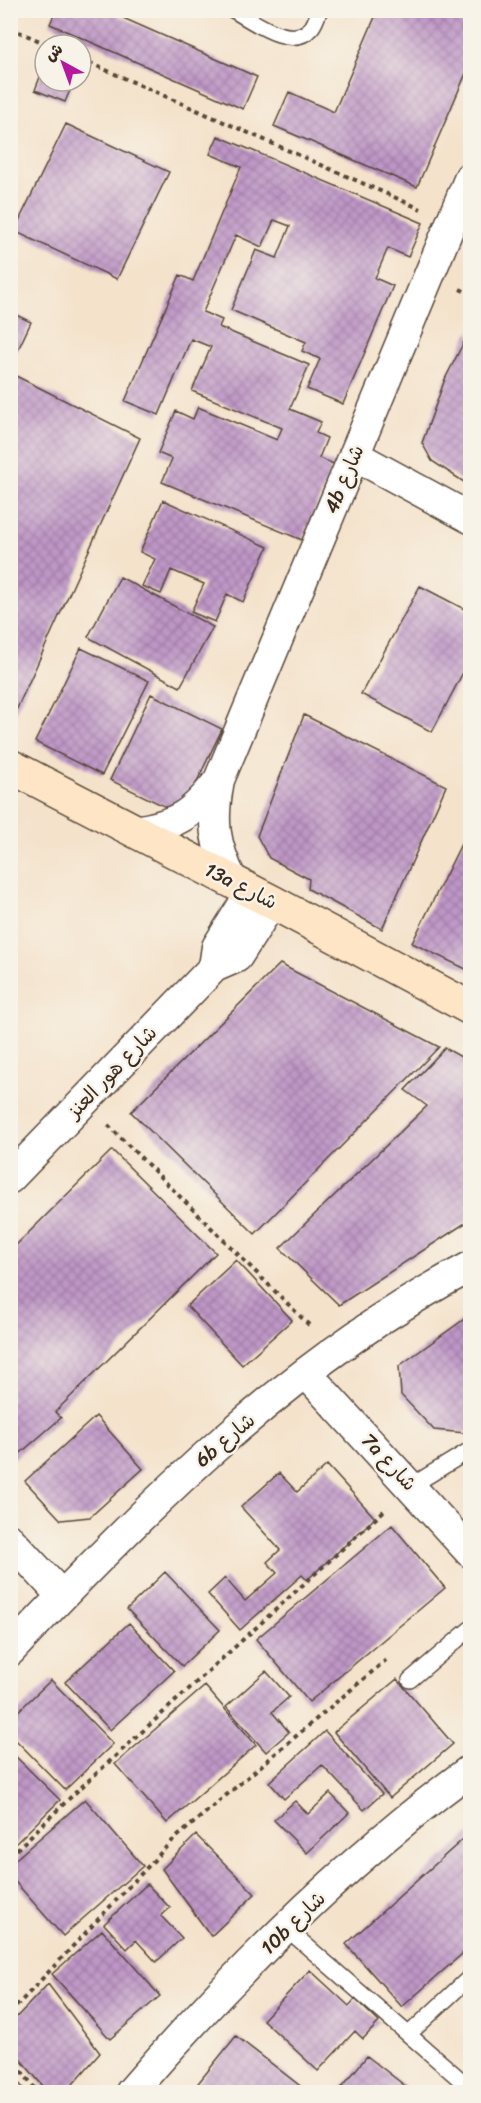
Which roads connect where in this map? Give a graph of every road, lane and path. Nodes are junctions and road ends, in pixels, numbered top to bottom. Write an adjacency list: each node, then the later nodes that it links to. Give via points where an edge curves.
1 (233, 10): 2 (lane, via 290,38 312,28)
2 (320, 10)
3 (10, 28): 4 (path)
4 (33, 38)
5 (93, 64): 7 (path)
6 (471, 177): 7 (street, 4b شارع)
7 (452, 222): 8 (street, 4b شارع)
8 (354, 455): 9 (street); 11 (street, 4b شارع)
9 (471, 518)
10 (10, 766): 12 (street, 13a شارع)
11 (219, 780): 12 (street, 4b شارع, via 203,801 183,817 159,827); 13 (street, 4b شارع, via 214,807 221,858)
12 (134, 831): 13 (street, 13a شارع)
13 (252, 891): 14 (street, 13a شارع); 15 (street, شارع هور العنز, via 237,957 214,967)
14 (471, 1008)
15 (84, 1102): 16 (street, شارع هور العنز); 18 (path)
16 (10, 1178)
17 (471, 1266): 18 (street, 6b شارع, via 395,1310)
18 (336, 1351): 19 (street, 6b شارع)
19 (307, 1374): 21 (street, 7a شارع); 24 (street, 6b شارع, via 180,1479)
20 (471, 1450): 21 (lane)
21 (411, 1486): 23 (street, 7a شارع); 30 (path)
22 (10, 1540): 24 (street)
23 (471, 1552)
24 (62, 1596): 26 (street, 6b شارع)
25 (471, 1629): 28 (lane)
26 (10, 1651)
27 (386, 1660): 33 (path, via 171,1842)
28 (410, 1680)
29 (471, 1770): 31 (street, 10b شارع, via 343,1875)
30 (10, 1856)
31 (286, 1928): 34 (lane); 38 (street, 10b شارع)
32 (471, 1977): 34 (lane)
33 (10, 2013)
34 (409, 2034): 36 (lane)
35 (10, 2057): 37 (path)
36 (471, 2088)
37 (38, 2092)
38 (131, 2092)

